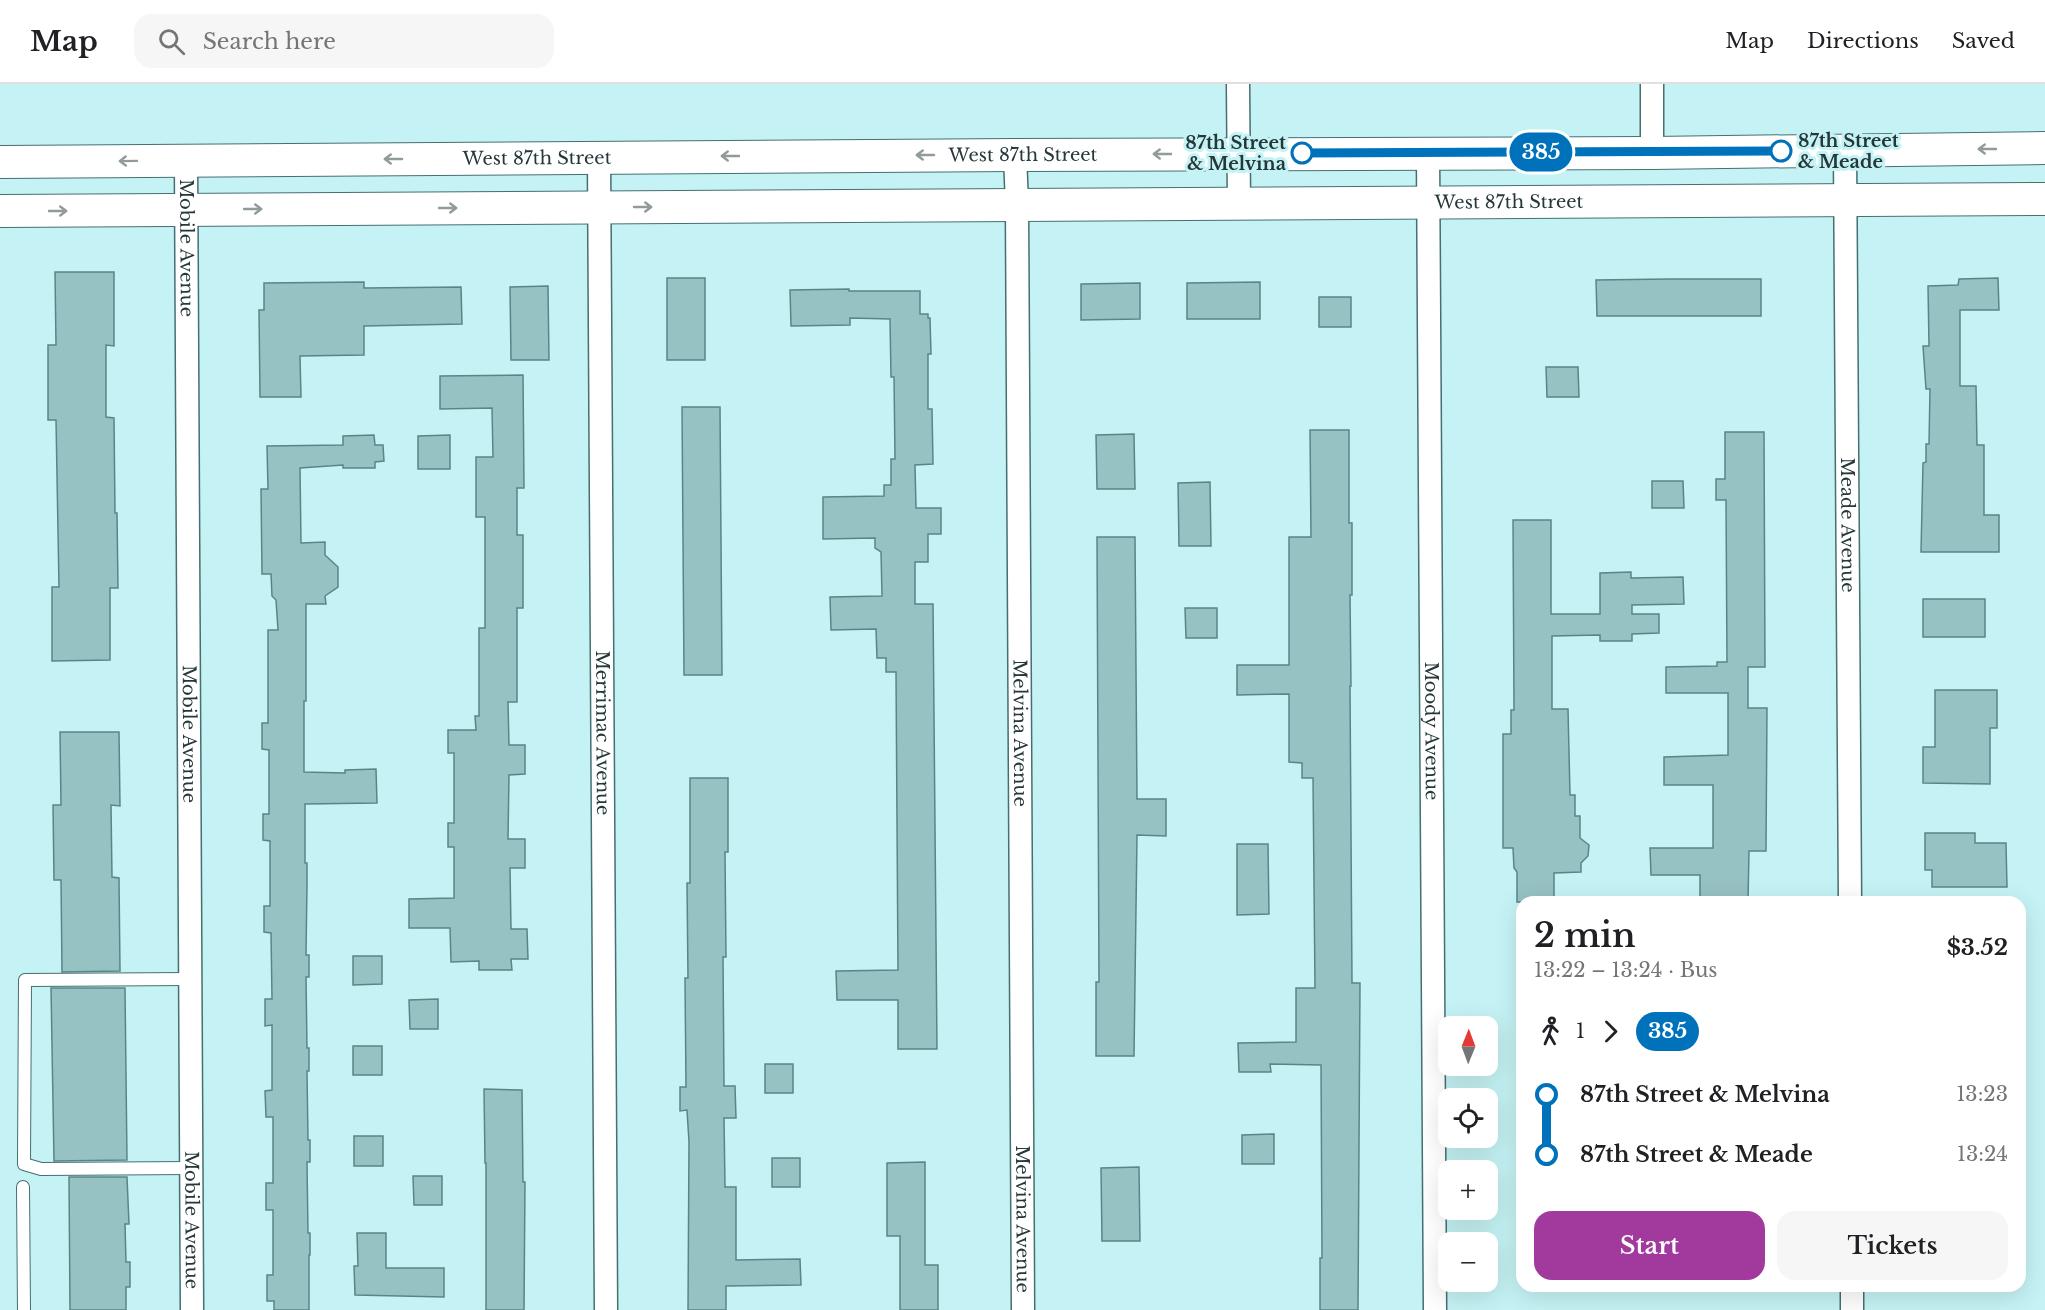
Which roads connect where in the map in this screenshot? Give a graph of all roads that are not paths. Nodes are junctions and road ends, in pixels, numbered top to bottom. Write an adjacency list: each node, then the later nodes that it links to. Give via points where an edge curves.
1 (1238, 84): 6 (street)
2 (1652, 84): 7 (street)
3 (2045, 148): 4 (main road, West 87th Street, one-way to 4)
4 (1845, 150): 7 (main road, West 87th Street); 13 (street, Meade Avenue)
5 (1428, 152): 6 (main road, West 87th Street); 7 (main road, West 87th Street); 14 (street, Moody Avenue)
6 (1238, 153): 8 (main road, West 87th Street, one-way to 8); 15 (street)
7 (1652, 153)
8 (1015, 154): 9 (main road, West 87th Street, one-way to 9); 16 (street, Melvina Avenue)
9 (598, 157): 10 (main road, West 87th Street, one-way to 10); 17 (street, Merrimac Avenue)
10 (186, 160): 11 (main road, West 87th Street, one-way to 11); 18 (street, Mobile Avenue)
11 (0, 162)
12 (2045, 199): 13 (main road, West 87th Street)
13 (1846, 200): 14 (main road, West 87th Street); 20 (street, Meade Avenue)
14 (1428, 203): 15 (main road, West 87th Street); 29 (street, Moody Avenue)
15 (1239, 204): 16 (main road, West 87th Street)
16 (1017, 205): 17 (main road, West 87th Street, one-way to 16); 28 (street, Melvina Avenue)
17 (599, 208): 18 (main road, West 87th Street, one-way to 17); 27 (street, Merrimac Avenue)
18 (186, 210): 19 (main road, West 87th Street, one-way to 18); 21 (street, Mobile Avenue)
19 (0, 211)
20 (1850, 896)
21 (190, 979): 22 (street, Mobile Avenue); 22 (lane, via 25,980 24,1164 41,1169)
22 (191, 1168): 26 (street, Mobile Avenue)
23 (22, 1187): 25 (lane)
24 (1852, 1292): 30 (street)
25 (24, 1310)
26 (192, 1310)
27 (606, 1310)
28 (1023, 1310)
29 (1435, 1310)
30 (1852, 1310)

